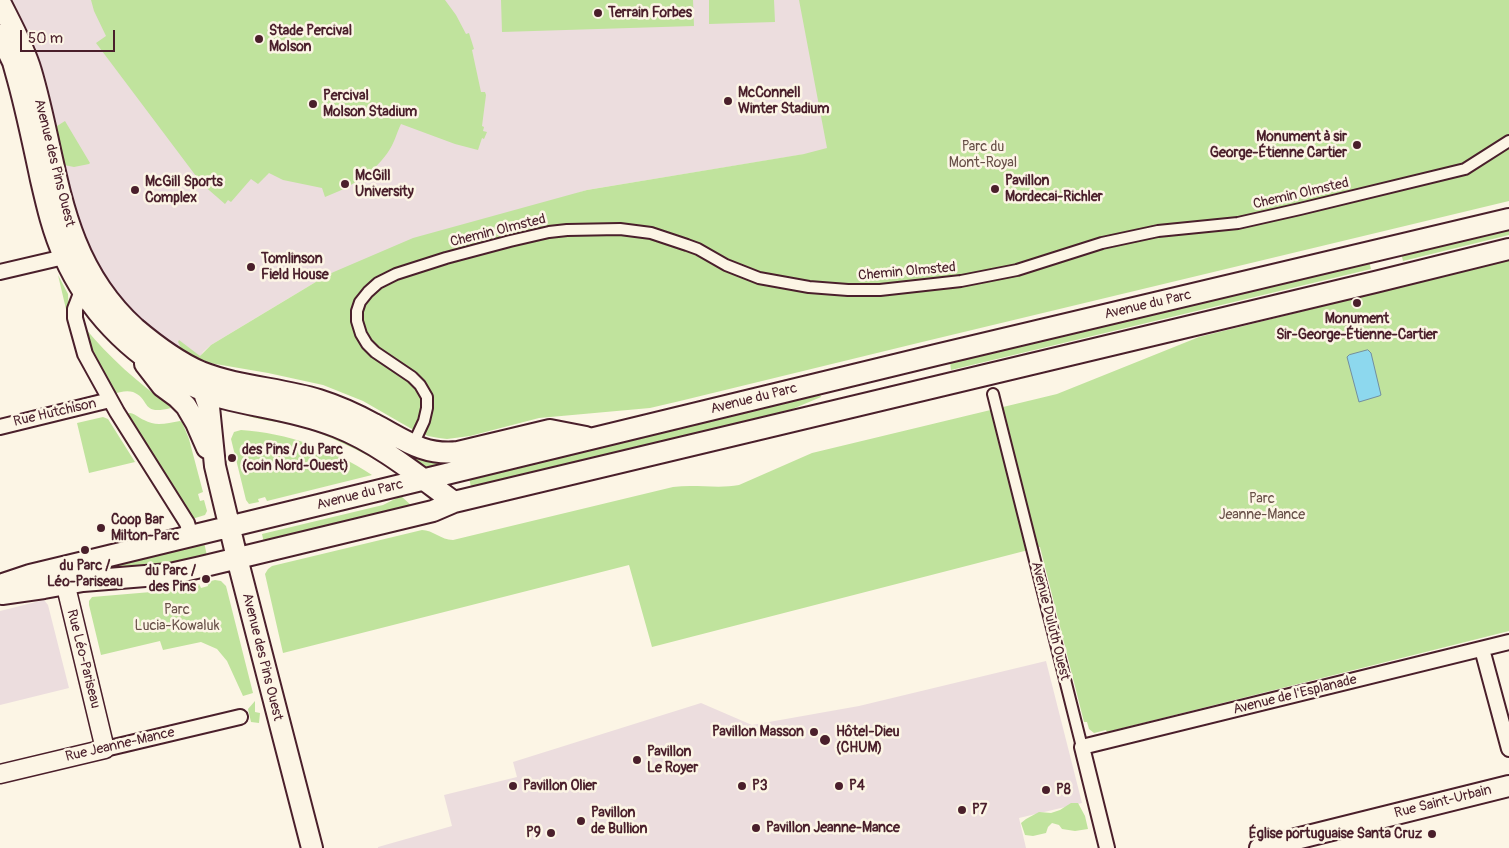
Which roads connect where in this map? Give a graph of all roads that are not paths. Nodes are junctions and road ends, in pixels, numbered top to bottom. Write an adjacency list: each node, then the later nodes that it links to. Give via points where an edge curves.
1 (0, 2): 3 (main road, Avenue des Pins Ouest)
2 (0, 35): 3 (main road, Avenue des Pins Ouest)
3 (13, 62): 7 (main road, Avenue des Pins Ouest, via 48,211); 11 (main road, Avenue des Pins Ouest, via 33,77 66,214 87,268 126,320 159,347)
4 (1509, 141): 16 (street, Chemin Olmsted, via 1465,169 1318,205 1238,223 1158,231 1102,243 1017,270 888,290 808,287 759,278 687,245 651,233 620,229 548,232 464,253 378,283 360,302 357,311 361,334 368,344 412,377 427,397 424,421)
5 (1509, 218): 17 (main road, Avenue du Parc)
6 (1509, 249): 20 (main road, Avenue du Parc)
7 (64, 257): 8 (street); 9 (main road, Avenue des Pins Ouest)
8 (0, 272)
9 (82, 291): 10 (main road, Avenue des Pins Ouest, via 104,320); 14 (street, via 75,309 77,329 85,354)
10 (131, 347): 12 (main road, Avenue des Pins Ouest, via 159,368); 18 (main road, Avenue des Pins Ouest, via 162,386 188,409)
11 (195, 369): 12 (main road, Avenue des Pins Ouest); 17 (main road, Avenue des Pins Ouest, via 222,379 331,404 412,445 432,451 458,452 550,430)
12 (204, 392): 18 (main road, Avenue des Pins Ouest, via 209,407); 19 (main road, Avenue des Pins Ouest, via 336,426 370,443)
13 (993, 394): 30 (street, Avenue Duluth Ouest)
14 (110, 400): 15 (street, Rue Hutchison); 22 (street, via 182,513)
15 (0, 427)
16 (417, 436)
17 (593, 439): 19 (main road, Avenue du Parc)
18 (215, 466): 21 (main road, Avenue des Pins Ouest)
19 (424, 480): 20 (main road, Avenue des Pins Ouest); 21 (main road, Avenue du Parc)
20 (454, 502): 23 (main road, Avenue du Parc, via 433,511)
21 (230, 527): 22 (main road, Avenue du Parc); 23 (main road, Avenue des Pins Ouest)
22 (190, 536): 24 (main road, Avenue du Parc)
23 (237, 558): 24 (main road, Avenue du Parc, via 170,574 82,581); 35 (main road, Avenue des Pins Ouest)
24 (63, 576): 25 (main road, Avenue du Parc, via 30,575); 26 (main road, Avenue du Parc); 31 (street, Rue Léo-Pariseau)
25 (0, 585)
26 (0, 594)
27 (1509, 642): 28 (street, Avenue de l'Esplanade)
28 (1482, 649): 30 (street, Avenue de l'Esplanade); 32 (street)
29 (240, 717): 31 (street, Rue Jeanne-Mance)
30 (1082, 747): 36 (street, Avenue Duluth Ouest)
31 (105, 749): 33 (street, Rue Jeanne-Mance)
32 (1509, 749)
33 (0, 774)
34 (1509, 786): 37 (main road, Rue Saint-Urbain)
35 (311, 848)
36 (1107, 848)
37 (1260, 848)

